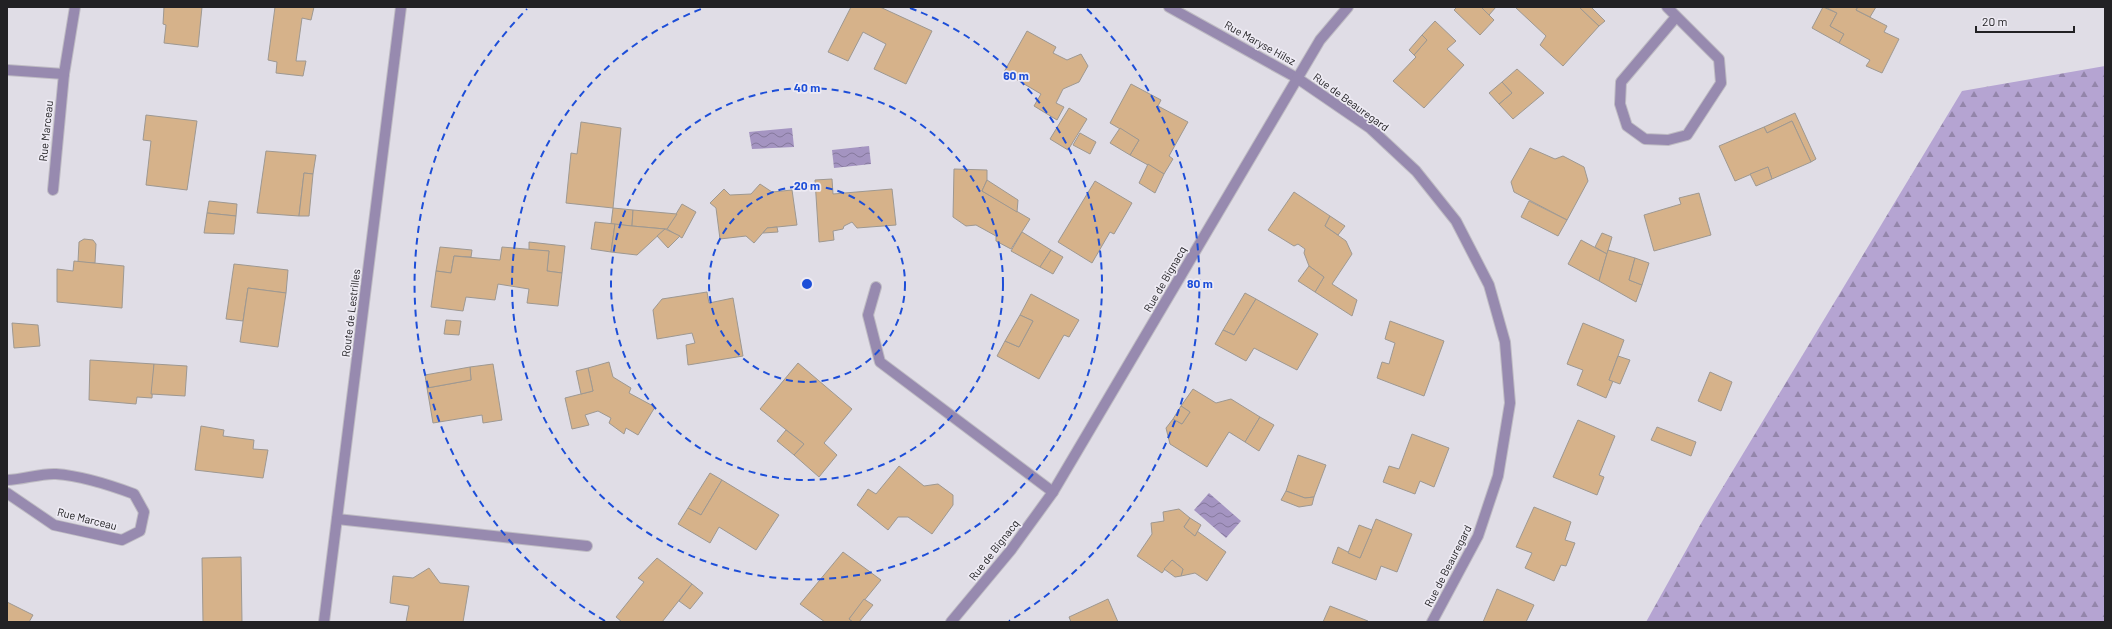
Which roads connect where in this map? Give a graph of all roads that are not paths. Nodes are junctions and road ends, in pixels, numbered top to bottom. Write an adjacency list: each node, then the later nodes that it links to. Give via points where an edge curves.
1 (75, 7): 8 (street, Rue Marceau)
2 (401, 7): 15 (street, Route de Lestrilles)
3 (1169, 7): 9 (street, Rue Maryse Hilsz)
4 (1348, 7): 9 (street, Rue de Bignacq, via 1320,40)
5 (1667, 7): 6 (street)
6 (1676, 17): 6 (street, via 1719,59 1721,83 1687,135 1668,140 1645,139 1627,126 1620,104 1621,82)
7 (7, 70): 8 (street)
8 (64, 74): 10 (street, Rue Marceau)
9 (1297, 78): 13 (street, Rue de Bignacq); 19 (street, Rue de Beauregard, via 1370,128 1416,171 1456,221 1489,285 1505,342 1510,403 1498,476 1478,536)
10 (53, 190)
11 (876, 287): 13 (street, via 868,315 880,362)
12 (7, 480): 14 (street, Rue Marceau, via 56,474 104,483 134,494 144,512 140,531 122,540 54,525)
13 (1053, 492): 18 (street, Rue de Bignacq)
14 (7, 493)
15 (337, 520): 16 (street); 17 (street, Route de Lestrilles)
16 (587, 546)
17 (324, 622)
18 (951, 622)
19 (1432, 622)

